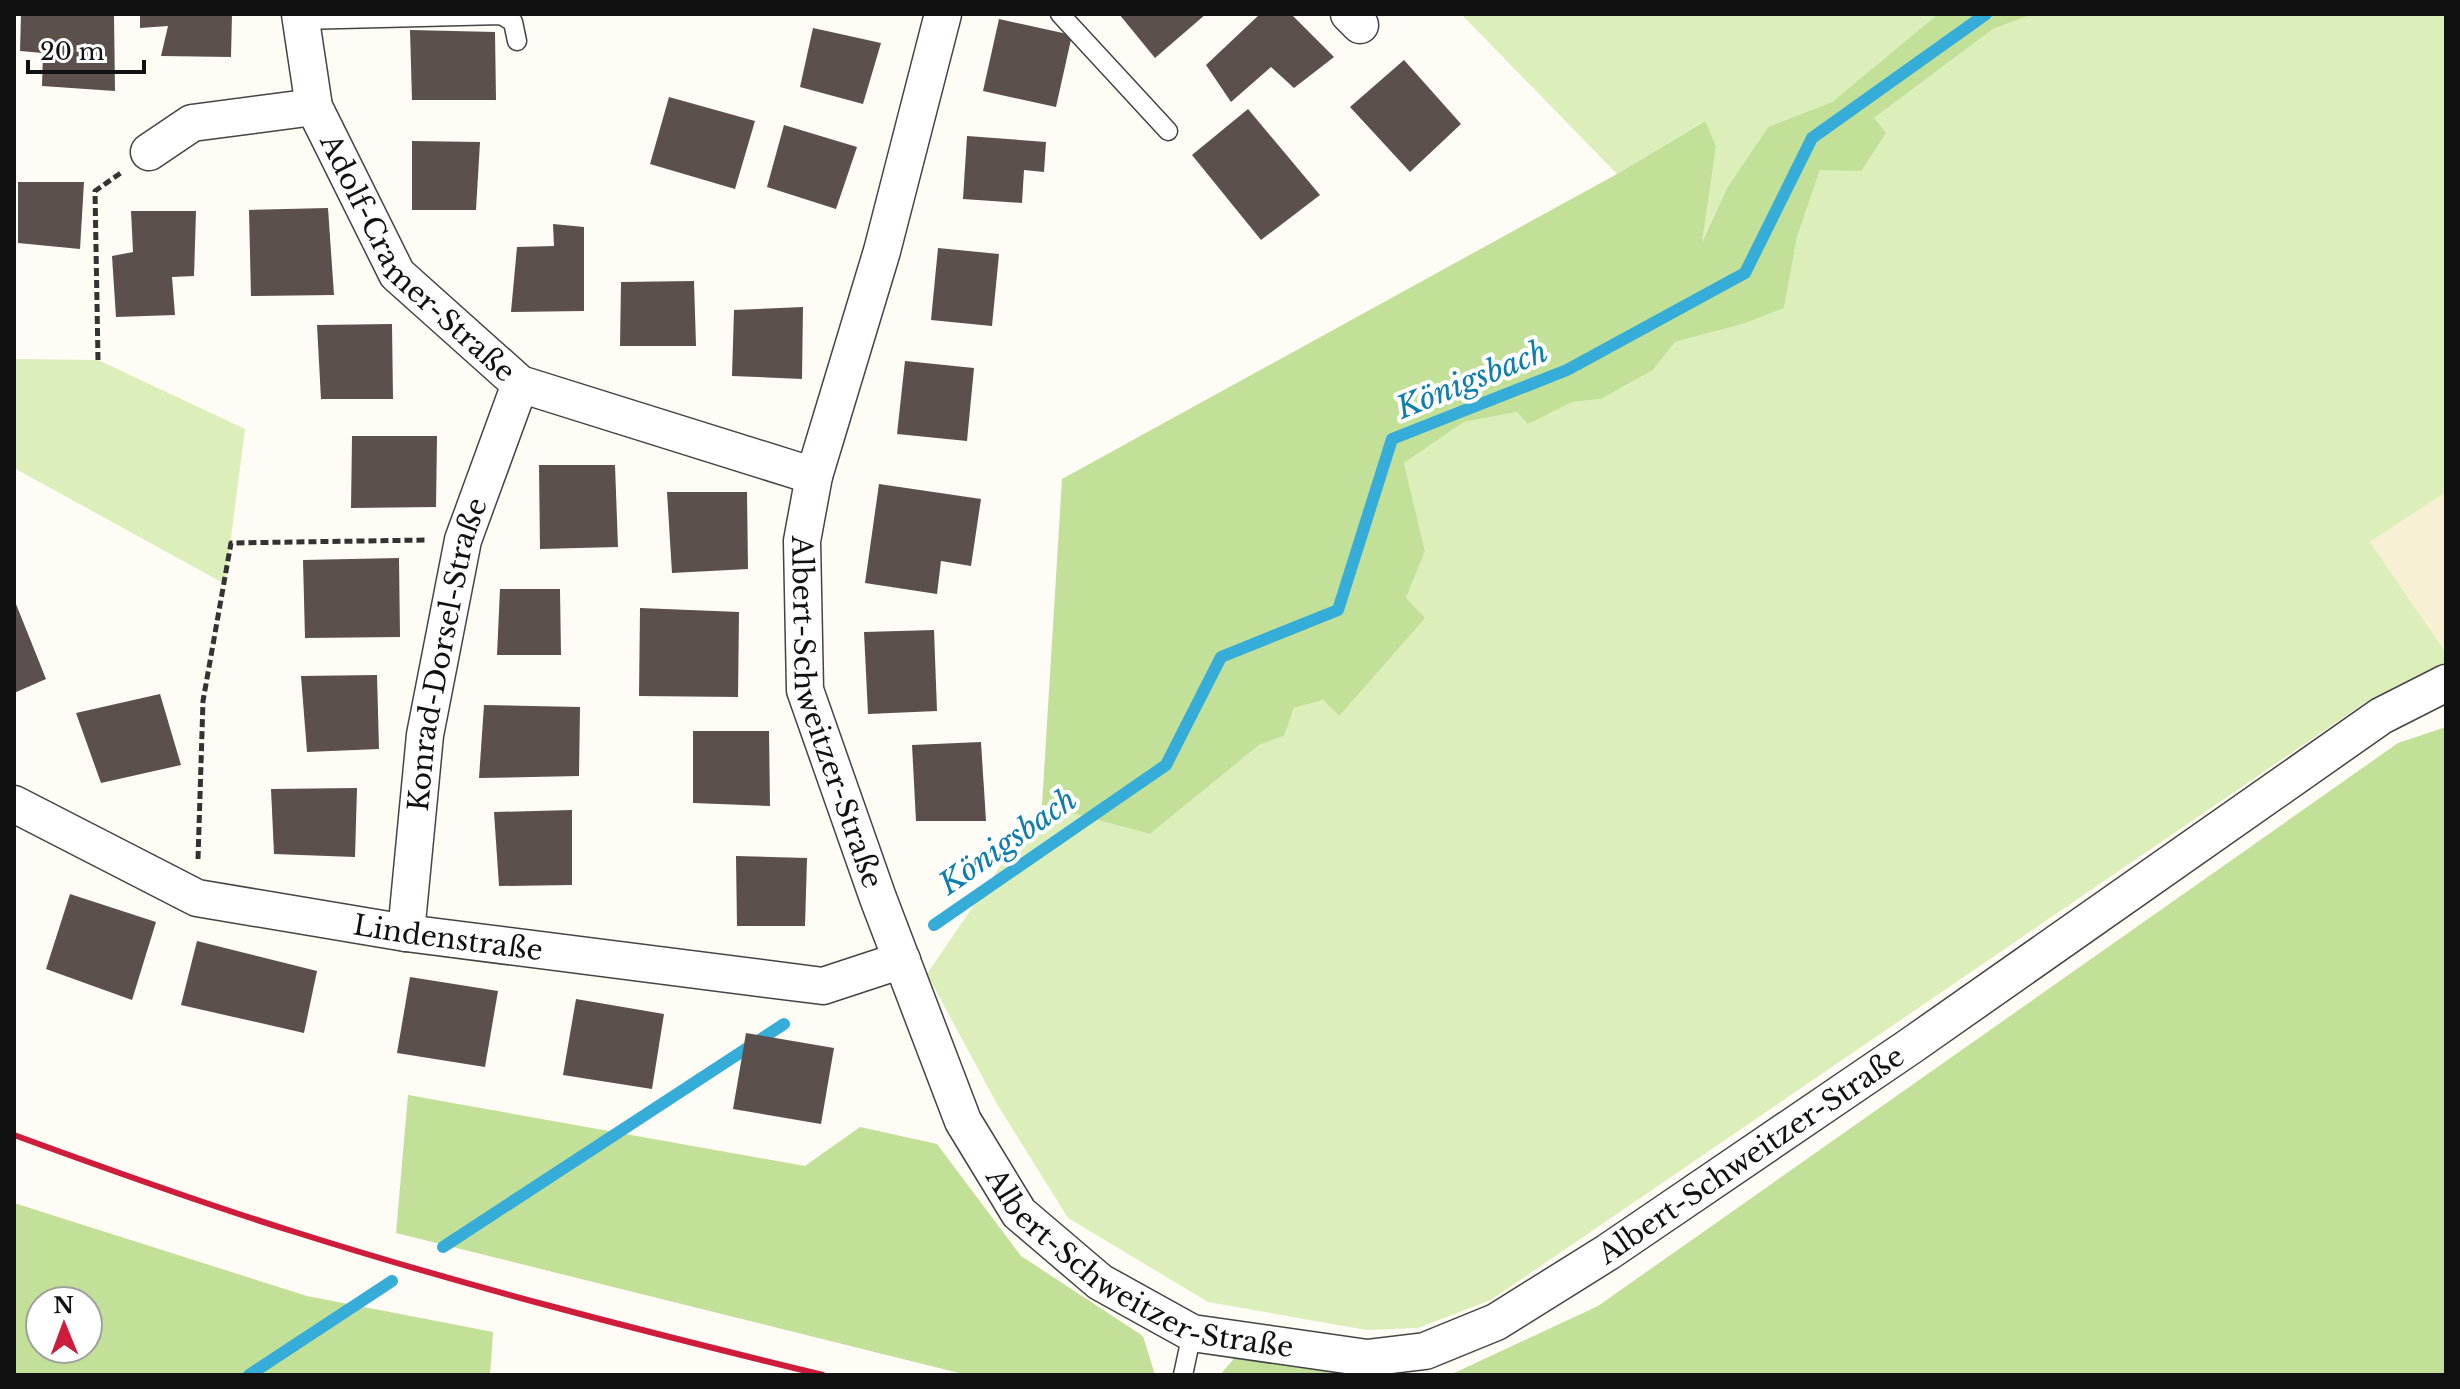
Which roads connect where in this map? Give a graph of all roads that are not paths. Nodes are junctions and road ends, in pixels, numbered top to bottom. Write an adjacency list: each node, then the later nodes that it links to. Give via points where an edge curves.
1 (943, 14): 9 (street, Albert-Schweitzer-Straße, via 882,251)
2 (1060, 14): 6 (lane)
3 (301, 17): 4 (lane, via 501,15 513,22); 5 (street, Adolf-Cramer-Straße)
4 (517, 41)
5 (314, 107): 7 (street, Adolf-Cramer-Straße, via 192,123); 8 (street, Adolf-Cramer-Straße, via 397,274)
6 (1168, 131)
7 (149, 152)
8 (520, 384): 9 (street, Adolf-Cramer-Straße); 12 (street, Konrad-Dorsel-Straße, via 463,540 425,735)
9 (814, 476): 13 (street, Albert-Schweitzer-Straße, via 802,541 805,690)
10 (2446, 683): 14 (street, Albert-Schweitzer-Straße, via 2381,716 1912,1045 1496,1322 1425,1351 1367,1358)
11 (14, 804): 12 (street, Lindenstraße, via 197,898)
12 (406, 933): 13 (street, Lindenstraße, via 823,986)
13 (902, 960): 14 (street, Albert-Schweitzer-Straße, via 963,1121 1019,1213 1100,1282)
14 (1192, 1333): 15 (lane)
15 (1183, 1375)

